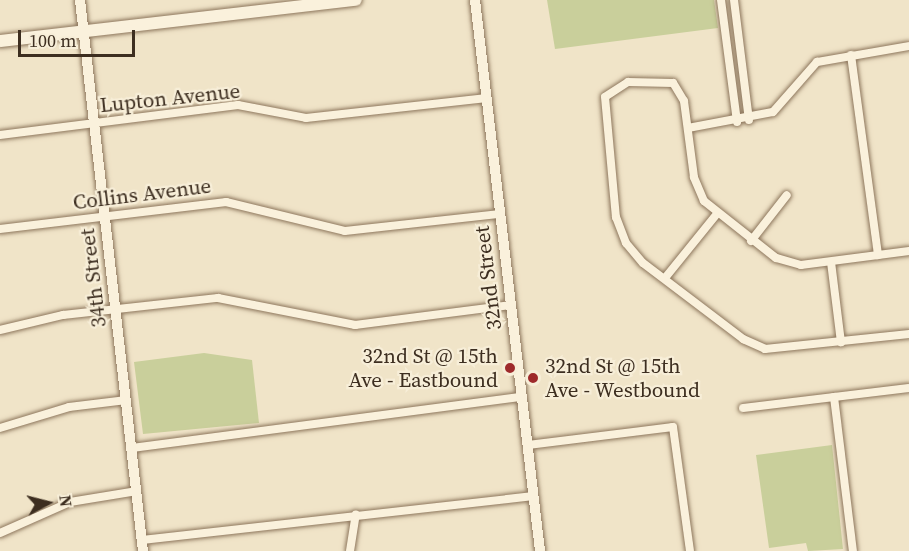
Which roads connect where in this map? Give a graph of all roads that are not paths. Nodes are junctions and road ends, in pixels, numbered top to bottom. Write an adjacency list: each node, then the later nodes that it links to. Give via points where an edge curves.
1 (80, 0): 6 (street, 34th Street)
2 (356, 0): 6 (main road)
3 (475, 0): 10 (street, 32nd Street)
4 (721, 0): 12 (street)
5 (734, 0): 11 (street)
6 (84, 31): 7 (main road); 13 (street, 34th Street)
7 (0, 41)
8 (909, 46): 9 (street)
9 (851, 54): 11 (street, via 817,62 773,112); 23 (street)
10 (487, 98): 13 (street, Lupton Avenue, via 306,118 238,105); 17 (street, 32nd Street)
11 (749, 120): 12 (street)
12 (736, 122): 14 (street)
13 (95, 124): 15 (street, Lupton Avenue); 19 (street, 34th Street)
14 (688, 128): 18 (street, via 695,182); 25 (street, via 680,91 664,80 628,82 605,97 618,226 634,254)
15 (0, 135)
16 (787, 195): 21 (street)
17 (500, 214): 19 (street, Collins Avenue, via 345,231 226,202); 26 (street, 32nd Street)
18 (716, 214): 21 (street); 25 (street)
19 (105, 216): 20 (street, Collins Avenue); 27 (street, 34th Street)
20 (0, 229)
21 (751, 241): 24 (street, via 787,262)
22 (909, 251): 23 (street)
23 (878, 255): 24 (street)
24 (831, 262): 30 (street)
25 (665, 278): 30 (street, via 758,347)
26 (511, 306): 27 (street, via 355,326 218,298); 32 (street, 32nd Street)
27 (116, 308): 28 (street); 34 (street, 34th Street)
28 (0, 330)
29 (909, 334): 30 (street)
30 (841, 342)
31 (909, 388): 33 (street)
32 (522, 397): 37 (street, 32nd Street); 38 (street)
33 (834, 397): 35 (street); 47 (street)
34 (127, 400): 36 (street, via 69,407); 38 (street, 34th Street)
35 (743, 408)
36 (0, 428)
37 (528, 445): 40 (street, 32nd Street); 46 (street, via 666,426 677,432)
38 (132, 448): 39 (street, 34th Street)
39 (137, 491): 42 (street, via 70,502); 43 (street, 34th Street)
40 (534, 496): 41 (street); 45 (street, 32nd Street)
41 (356, 514): 43 (street); 44 (street)
42 (0, 533)
43 (142, 546)
44 (350, 551)
45 (540, 551)
46 (690, 551)
47 (853, 551)

